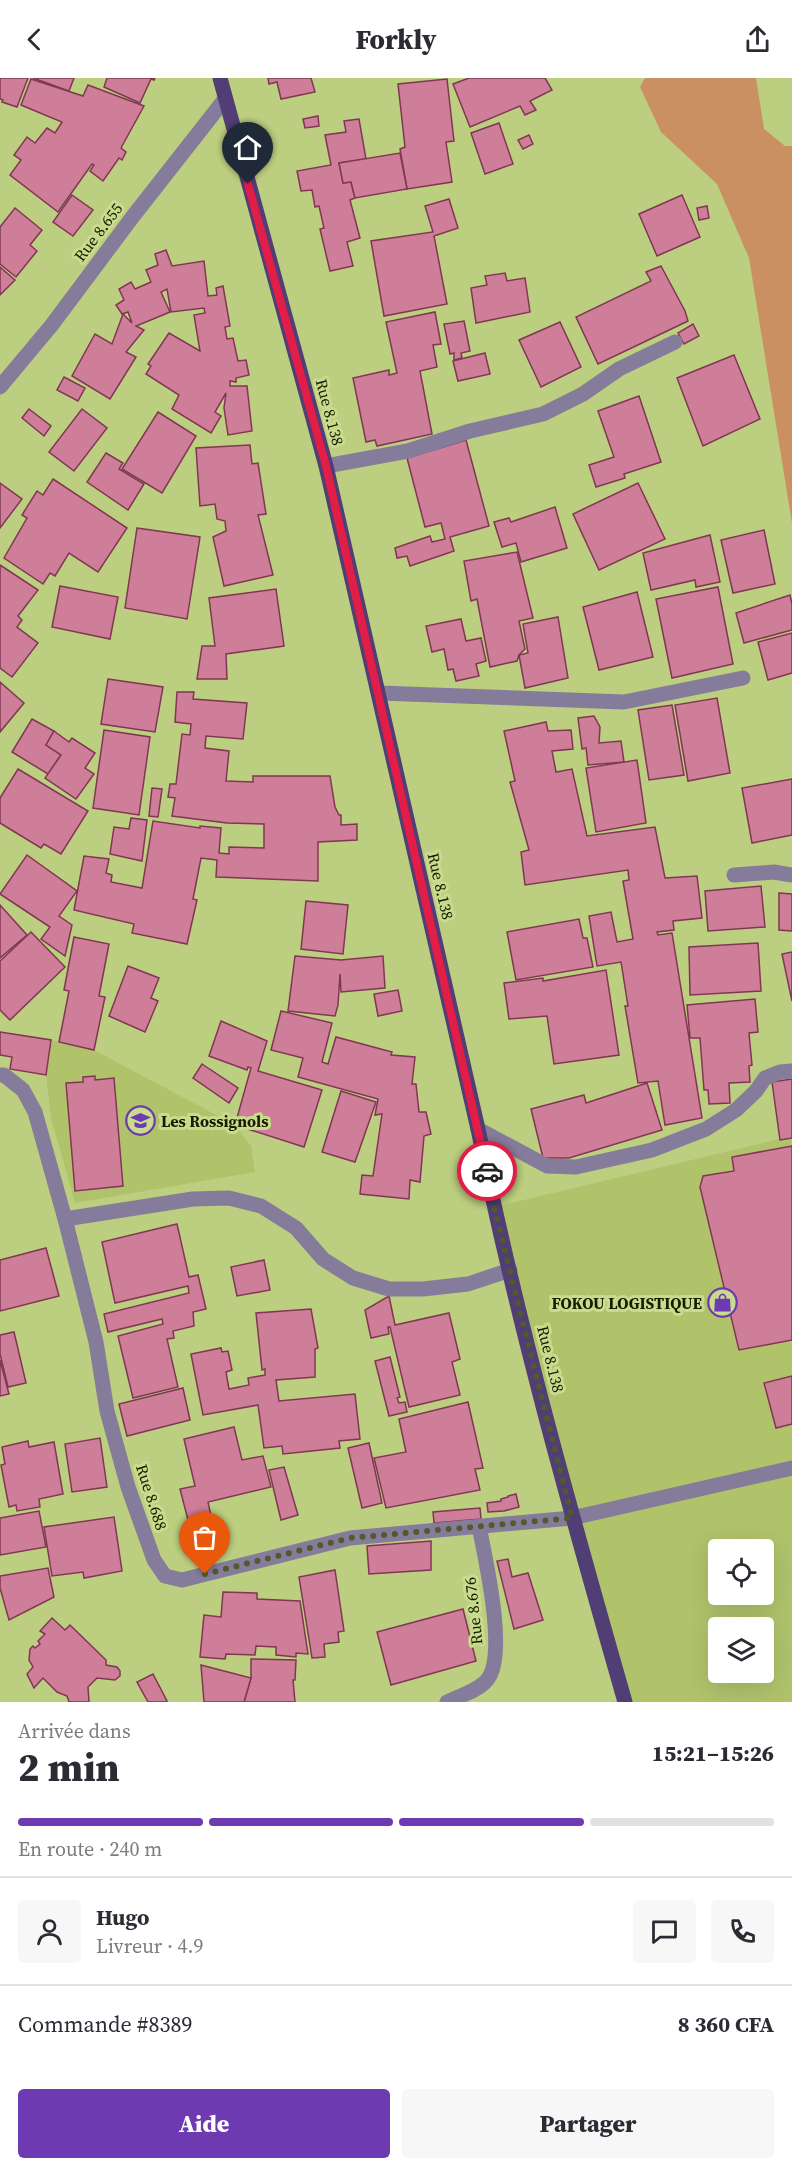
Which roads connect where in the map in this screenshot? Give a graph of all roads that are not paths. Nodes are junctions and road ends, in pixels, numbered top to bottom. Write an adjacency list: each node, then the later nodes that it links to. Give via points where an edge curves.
1 (220, 78): 2 (main road, Rue 8.138)
2 (225, 99): 4 (street, Rue 8.655); 5 (main road, Rue 8.138)
3 (675, 342): 5 (street, via 619,369 583,394 543,414 408,451)
4 (0, 387)
5 (326, 466): 7 (main road, Rue 8.138)
6 (743, 678): 7 (street, via 624,702)
7 (379, 693): 12 (main road, Rue 8.138)
8 (734, 875): 9 (street, via 774,872)
9 (792, 876)
10 (792, 1071): 12 (street, via 765,1078 736,1110 706,1129 652,1150 576,1167 547,1166)
11 (0, 1075): 13 (street, Rue 8.688, via 23,1090 35,1112)
12 (478, 1129): 14 (main road, Rue 8.138)
13 (65, 1219): 14 (street, via 193,1199 229,1198 261,1206 296,1228 323,1259 353,1278 389,1289 468,1284); 17 (street, Rue 8.688, via 125,1476 154,1560 165,1576 182,1580 350,1538)
14 (510, 1270): 16 (main road, Rue 8.138)
15 (792, 1468): 16 (street, Rue 8.688)
16 (572, 1518): 17 (street, Rue 8.688); 19 (main road, Rue 8.138)
17 (479, 1526): 18 (street, Rue 8.676, via 493,1607 495,1663 487,1680)
18 (447, 1702)
19 (625, 1702)

